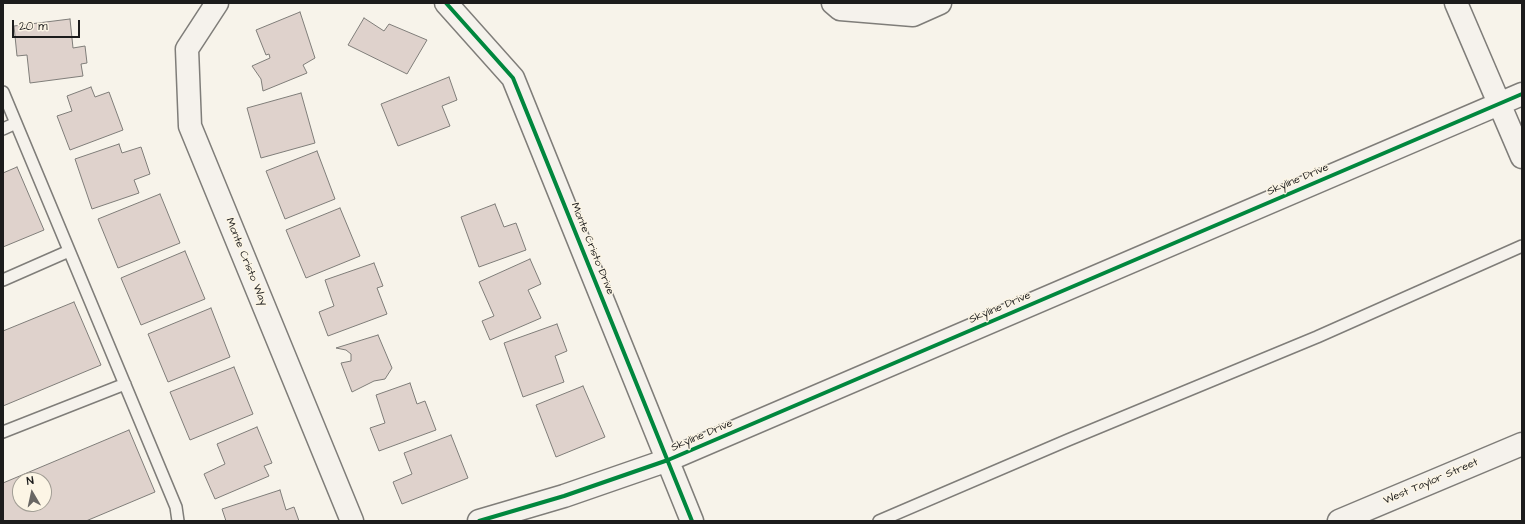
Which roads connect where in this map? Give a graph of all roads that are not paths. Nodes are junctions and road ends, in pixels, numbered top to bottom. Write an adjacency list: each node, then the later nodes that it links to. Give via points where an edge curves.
1 (217, 3): 21 (street, Monte Cristo Way, via 187,49 190,126)
2 (446, 3): 18 (street, Monte Cristo Drive, via 514,78)
3 (834, 3): 4 (street, via 840,10 913,15)
4 (940, 3)
5 (1456, 3): 8 (street)
6 (3, 92): 9 (lane)
7 (1522, 94): 8 (street, Skyline Drive)
8 (1499, 104): 11 (street); 18 (street, Skyline Drive)
9 (16, 124): 10 (lane); 13 (lane)
10 (3, 129)
11 (1522, 157)
12 (1522, 246): 24 (lane, via 1317,337)
13 (69, 251): 14 (lane); 15 (lane)
14 (3, 280)
15 (125, 384): 16 (lane); 20 (lane, via 176,507)
16 (3, 432)
17 (1522, 444): 25 (street, West Taylor Street)
18 (668, 460): 19 (street, Skyline Drive, via 564,496); 23 (street, Monte Cristo Drive)
19 (526, 514): 22 (street, Skyline Drive)
20 (178, 521)
21 (352, 521)
22 (479, 521)
23 (692, 521)
24 (879, 521)
25 (1339, 521)

